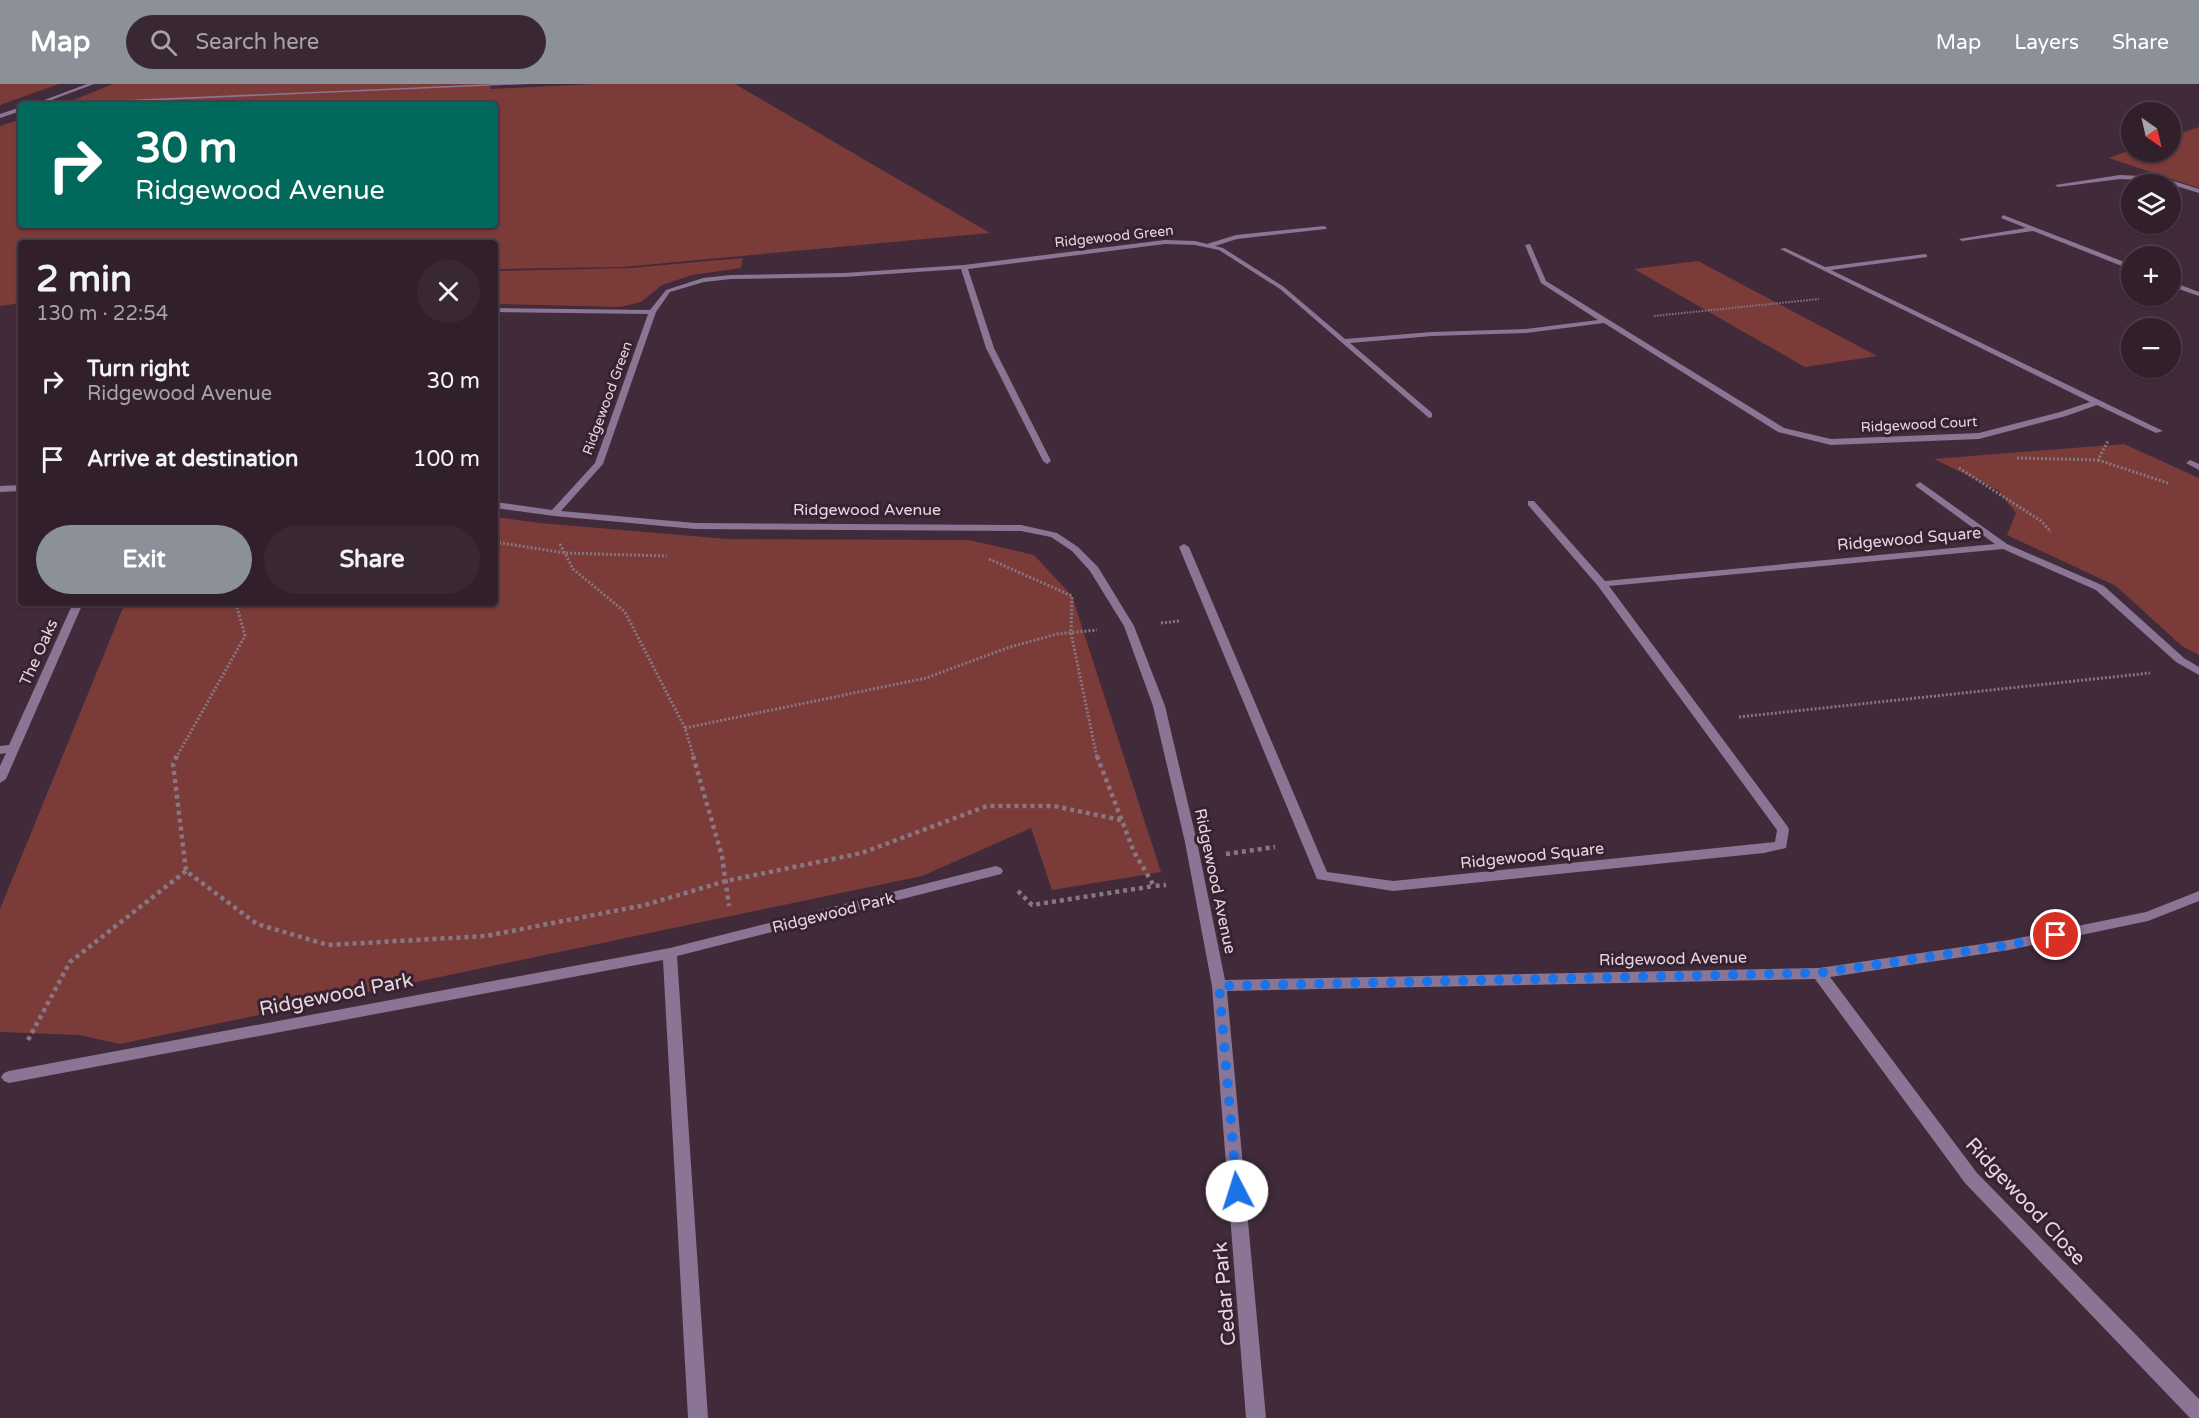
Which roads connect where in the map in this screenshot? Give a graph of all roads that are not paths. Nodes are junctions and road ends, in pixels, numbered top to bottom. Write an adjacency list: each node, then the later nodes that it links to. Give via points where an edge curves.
1 (92, 84): 3 (street)
2 (528, 84): 4 (street)
3 (40, 102)
4 (83, 102)
5 (18, 110): 6 (street)
6 (0, 116)
7 (2058, 185): 8 (street, via 2120,177 2162,179)
8 (2199, 191)
9 (2003, 217): 11 (street)
10 (1324, 228): 13 (street, via 1236,237)
11 (2034, 229): 12 (street); 17 (street)
12 (1962, 239)
13 (1210, 245): 18 (street, Ridgewood Green, via 1165,242); 25 (street, Ridgewood Green, via 1282,288)
14 (1528, 245): 24 (street, Ridgewood Court, via 1543,282)
15 (1783, 249): 19 (street)
16 (1925, 256): 19 (street)
17 (2121, 264)
18 (964, 267): 23 (street, Ridgewood Green, via 703,280 668,291); 29 (street, via 990,348)
19 (1823, 269): 26 (street)
20 (2181, 287): 21 (street)
21 (2199, 294)
22 (498, 310): 23 (street)
23 (652, 312): 35 (street, Ridgewood Green, via 599,464)
24 (1605, 322): 25 (street, via 1526,331); 26 (street, Ridgewood Court, via 1780,430 1831,442 1979,436)
25 (1343, 341): 27 (street, Ridgewood Green)
26 (2097, 402): 28 (street)
27 (1429, 415)
28 (2159, 431)
29 (1047, 461)
30 (1920, 485): 36 (street, Ridgewood Square)
31 (18, 488): 32 (street)
32 (0, 489)
33 (1531, 503): 38 (street, Ridgewood Square)
34 (498, 505): 35 (street, Ridgewood Avenue)
35 (554, 513): 48 (street, Ridgewood Avenue, via 695,526 1021,528 1054,535 1075,549 1094,569 1129,626 1159,706)
36 (2004, 546): 38 (street, Ridgewood Square); 40 (street, Ridgewood Square, via 2100,588 2180,660)
37 (1184, 547): 38 (street, Ridgewood Square, via 1322,876 1393,886 1781,845 1783,830)
38 (1602, 584)
39 (77, 606): 41 (street, The Oaks)
40 (2199, 672)
41 (14, 748): 42 (street); 43 (street, The Oaks)
42 (0, 750)
43 (0, 779)
44 (996, 871): 46 (street, Ridgewood Park)
45 (2199, 896): 47 (street, Ridgewood Avenue, via 2148,916 2009,945)
46 (670, 953): 49 (street, Ridgewood Park); 51 (street)
47 (1819, 973): 48 (street, Ridgewood Avenue); 50 (street, Ridgewood Close, via 1971,1178)
48 (1219, 986): 52 (street, Cedar Park)
49 (9, 1077)
50 (2199, 1413)
51 (698, 1418)
52 (1256, 1418)

